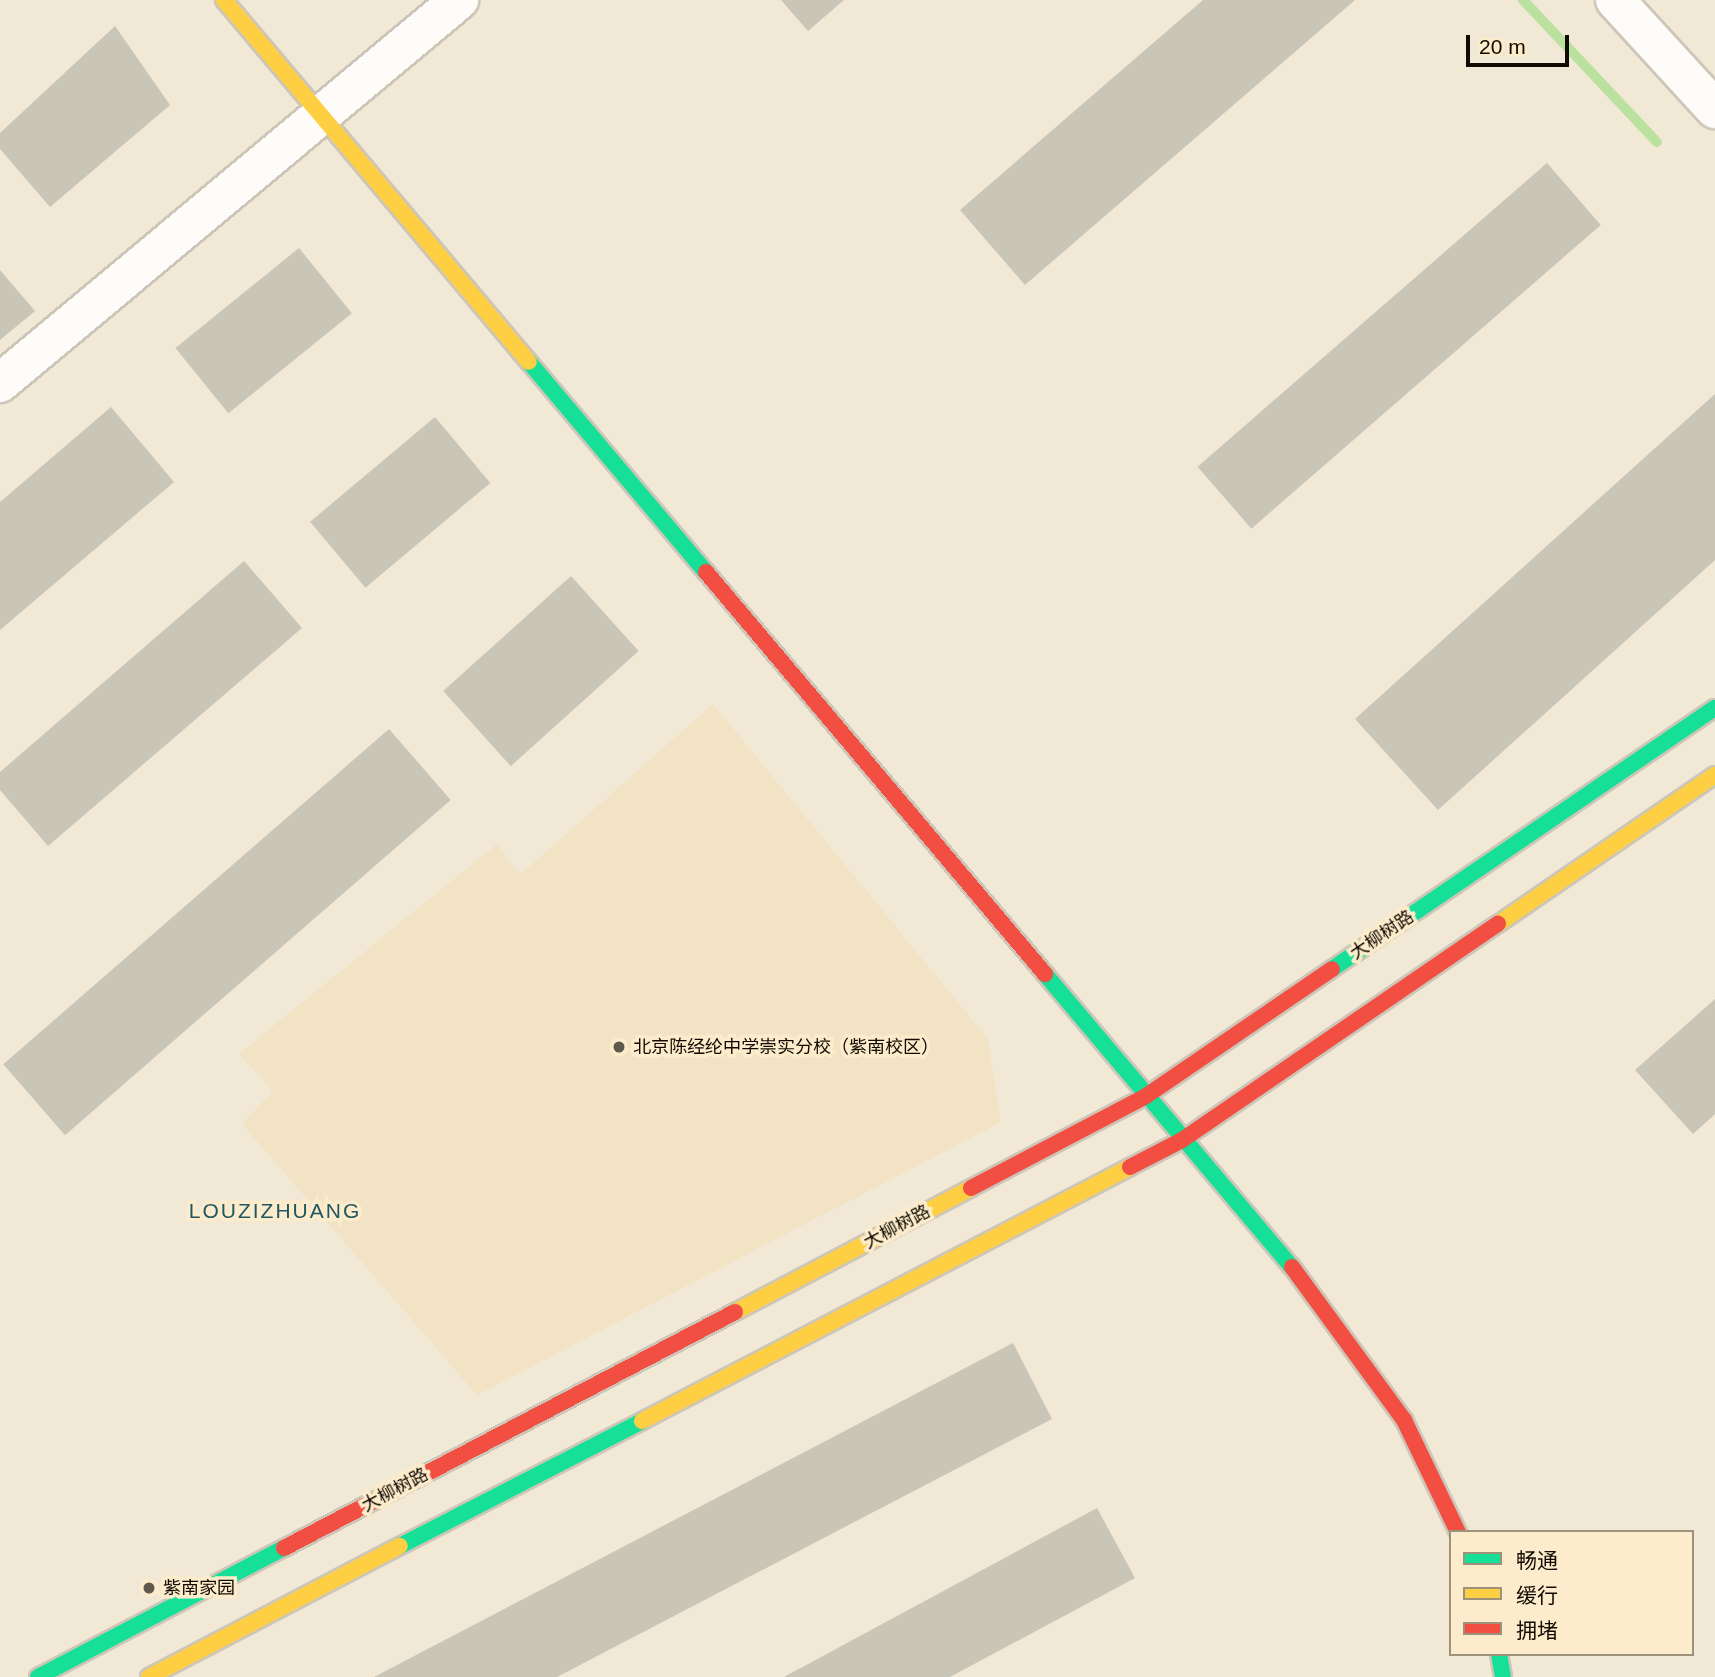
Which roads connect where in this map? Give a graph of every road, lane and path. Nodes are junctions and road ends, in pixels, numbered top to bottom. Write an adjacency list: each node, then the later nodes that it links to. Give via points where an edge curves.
1 (224, 0): 5 (street)
2 (459, 0): 5 (street)
3 (1615, 0): 4 (street)
4 (1715, 108)
5 (323, 118): 6 (street); 9 (street)
6 (0, 383)
7 (1715, 708): 9 (street, 大柳树路)
8 (1715, 775): 10 (street)
9 (1146, 1096): 10 (street); 13 (street, 大柳树路)
10 (1182, 1140): 11 (street, via 1359,1350 1404,1420); 14 (street)
11 (1457, 1530)
12 (1499, 1656): 15 (street)
13 (38, 1677)
14 (149, 1677)
15 (1503, 1677)

